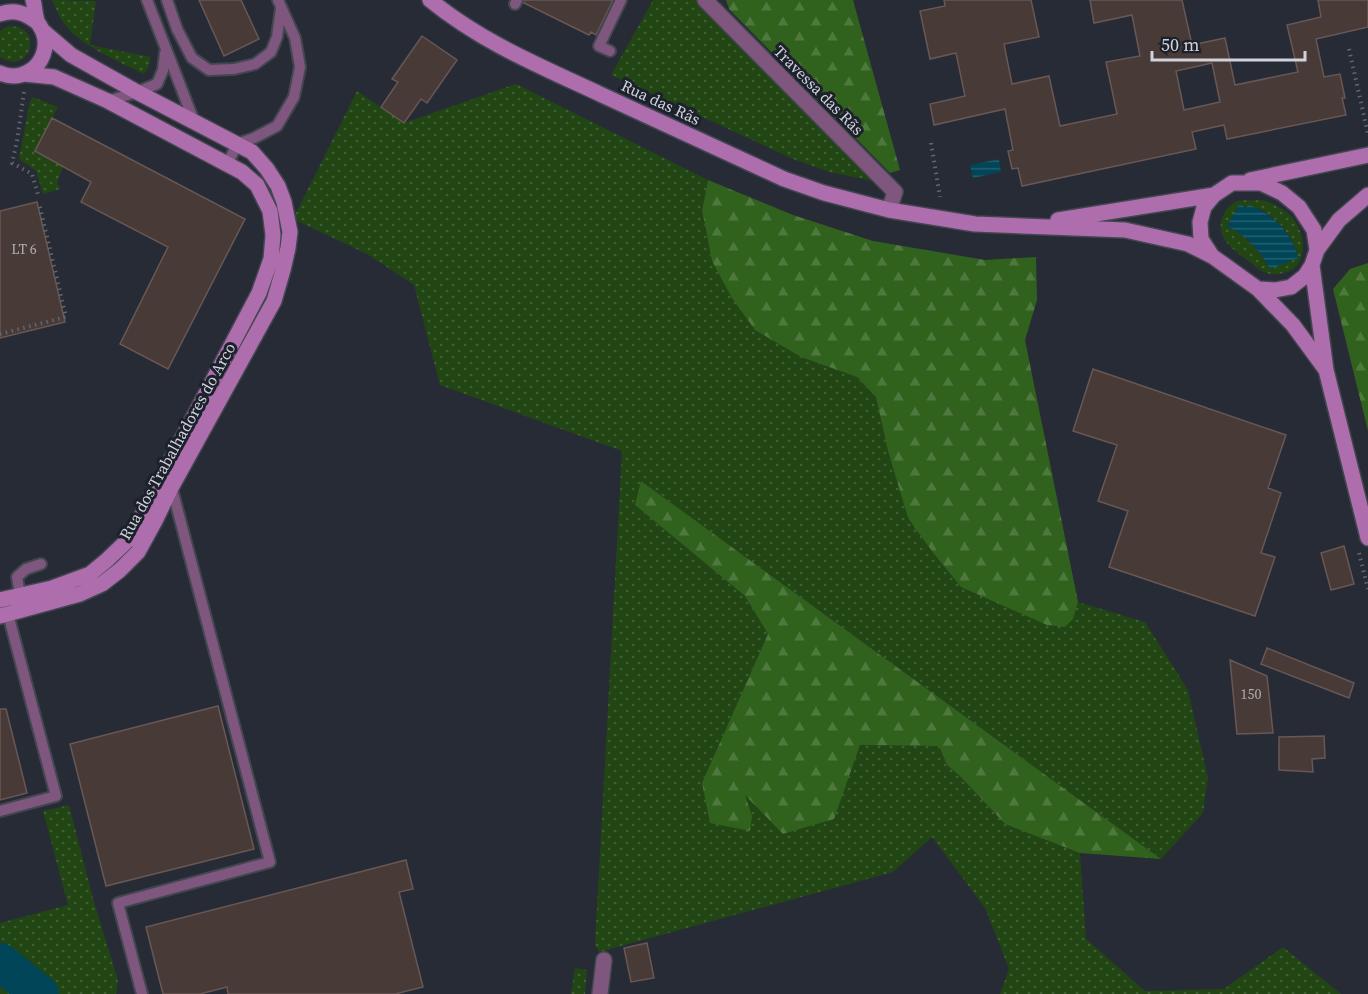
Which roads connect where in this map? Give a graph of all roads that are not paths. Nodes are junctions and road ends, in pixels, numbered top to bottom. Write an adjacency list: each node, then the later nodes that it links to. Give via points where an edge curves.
1 (5, 0): 9 (main road)
2 (33, 0): 10 (main road)
3 (147, 0): 11 (lane)
4 (167, 0): 8 (lane, via 192,58 209,70 255,64 271,52 277,37)
5 (430, 0): 24 (main road, Rua das Rãs, via 486,39 529,61 784,179)
6 (621, 0): 12 (lane, via 599,46)
7 (705, 0): 24 (street, Travessa das Rãs, via 895,192)
8 (280, 4): 18 (lane, via 295,38 300,67 294,97 277,126)
9 (0, 12): 10 (main road, via 29,15)
10 (40, 27): 14 (main road, via 46,41 44,52); 15 (main road, Rua dos Trabalhadores do Arco, via 71,55)
11 (166, 49): 15 (lane, via 157,84); 17 (lane)
12 (610, 51)
13 (1, 75): 14 (main road)
14 (25, 79): 16 (main road, via 54,77)
15 (137, 92): 16 (lane); 17 (main road, Rua dos Trabalhadores do Arco)
16 (108, 101): 20 (main road)
17 (194, 121): 18 (main road, Rua dos Trabalhadores do Arco)
18 (237, 144): 20 (lane); 31 (main road, Rua dos Trabalhadores do Arco, via 252,152 278,186 289,240 274,301)
19 (1368, 155): 21 (main road)
20 (228, 163): 30 (main road, Rua dos Trabalhadores do Arco, via 257,185 270,211 271,259 260,293)
21 (1232, 183): 22 (main road); 27 (main road, via 1261,183 1299,207 1314,230)
22 (1214, 195): 25 (main road); 26 (main road, via 1204,207 1200,222 1202,239)
23 (1368, 195): 27 (main road, via 1339,220)
24 (889, 210): 25 (main road, Rua das Rãs, via 975,224)
25 (1029, 225): 26 (main road, via 1125,230 1188,244)
26 (1212, 256): 28 (main road)
27 (1315, 258): 28 (main road, via 1305,276 1291,287); 29 (main road)
28 (1258, 289): 29 (main road, via 1293,325)
29 (1326, 370): 32 (main road)
30 (167, 469): 31 (lane); 34 (main road, Rua dos Trabalhadores do Arco, via 130,538 107,560 90,574)
31 (171, 488): 35 (main road, Rua dos Trabalhadores do Arco, via 138,552 102,584 80,594); 38 (lane, via 270,862 118,903)
32 (1362, 541)
33 (40, 564): 34 (lane, via 17,577)
34 (20, 596): 35 (main road, Rua dos Trabalhadores do Arco)
35 (3, 610): 36 (lane, via 56,796)
36 (0, 811)
37 (604, 960): 39 (street)
38 (142, 994)
39 (600, 994)

